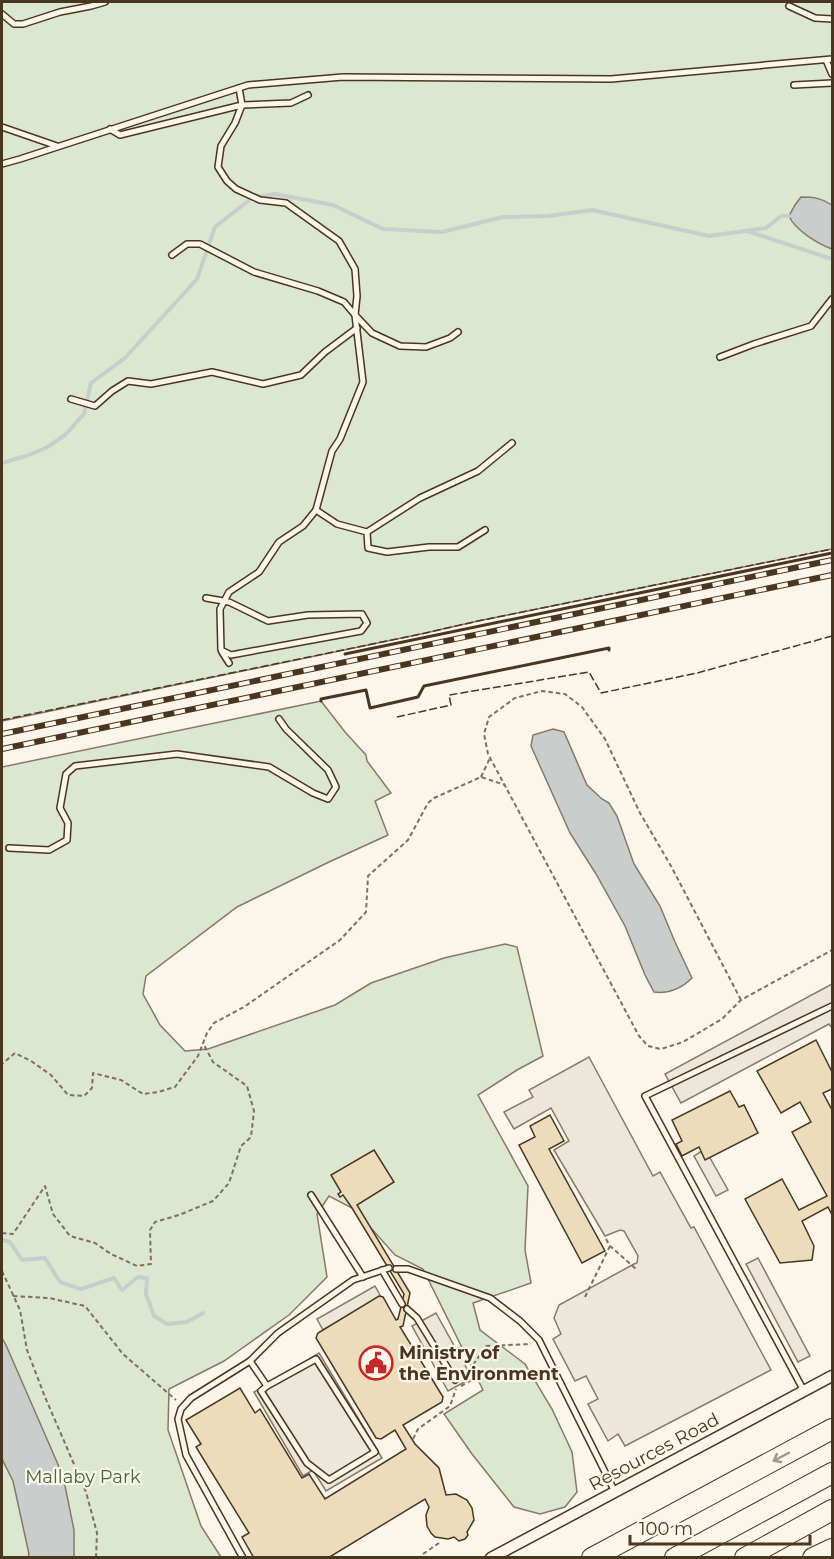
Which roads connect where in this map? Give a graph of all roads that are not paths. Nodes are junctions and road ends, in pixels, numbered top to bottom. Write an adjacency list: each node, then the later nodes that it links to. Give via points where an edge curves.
1 (105, 2): 3 (lane, via 23,24 14,24)
2 (789, 6): 4 (lane, via 815,18)
3 (2, 14)
4 (832, 19)
5 (832, 59): 6 (lane)
6 (826, 60): 7 (lane); 10 (lane, via 611,79 343,76)
7 (832, 74)
8 (832, 83): 9 (lane)
9 (794, 85)
10 (239, 88): 12 (lane); 14 (lane)
11 (308, 95): 12 (lane, via 291,103)
12 (242, 105): 14 (lane, via 120,135); 19 (lane, via 221,146 218,167 236,189 260,200 286,203 339,242 355,269)
13 (2, 127): 15 (lane)
14 (110, 129): 15 (lane)
15 (57, 146): 16 (lane)
16 (2, 164)
17 (172, 255): 19 (lane, via 187,244 200,244 254,272 344,302)
18 (832, 299): 22 (lane, via 811,326)
19 (355, 315): 20 (lane); 21 (lane, via 372,333 400,346 426,347)
20 (357, 328): 23 (lane, via 301,375 263,384 212,372 151,384 128,381 95,406); 25 (lane, via 363,382 333,451)
21 (458, 332)
22 (720, 357)
23 (71, 399)
24 (512, 443): 27 (lane, via 478,471 420,498)
25 (316, 510): 27 (lane, via 337,524); 29 (lane, via 303,526 279,542 259,573 229,592)
26 (485, 530): 27 (lane, via 458,547 387,552 368,548)
27 (367, 532)
28 (206, 598): 29 (lane)
29 (224, 601): 30 (lane, via 219,609); 30 (lane, via 268,621 308,615 362,614 367,622 361,631 330,637 231,655)
30 (221, 650): 31 (lane)
31 (229, 663)
32 (279, 719): 33 (lane, via 328,770 336,787 328,799 269,767 177,754 75,766 66,774 60,808 68,823 67,840 49,850)
33 (9, 848)
34 (832, 1006): 44 (lane, via 645,1096)
35 (311, 1195): 37 (lane)
36 (382, 1270): 37 (lane); 38 (lane); 47 (lane, via 408,1269 490,1298 520,1321 539,1340)
37 (363, 1277): 40 (lane, via 278,1333)
38 (402, 1304)
39 (407, 1309): 42 (lane, via 417,1318)
40 (250, 1361): 43 (lane); 50 (lane, via 191,1398 178,1419 186,1455)
41 (832, 1376): 44 (street, Resources Road)
42 (455, 1380)
43 (267, 1386): 43 (lane, via 261,1391 307,1463 329,1480 375,1452 316,1359)
44 (804, 1391): 47 (street, Resources Road)
45 (832, 1429): 52 (highway, one-way to 52)
46 (832, 1473): 53 (highway)
47 (615, 1491): 51 (street, Resources Road)
48 (832, 1510): 54 (highway)
49 (832, 1549): 55 (highway)
50 (243, 1557)
51 (491, 1557)
52 (592, 1557)
53 (675, 1557)
54 (745, 1557)
55 (813, 1557)

